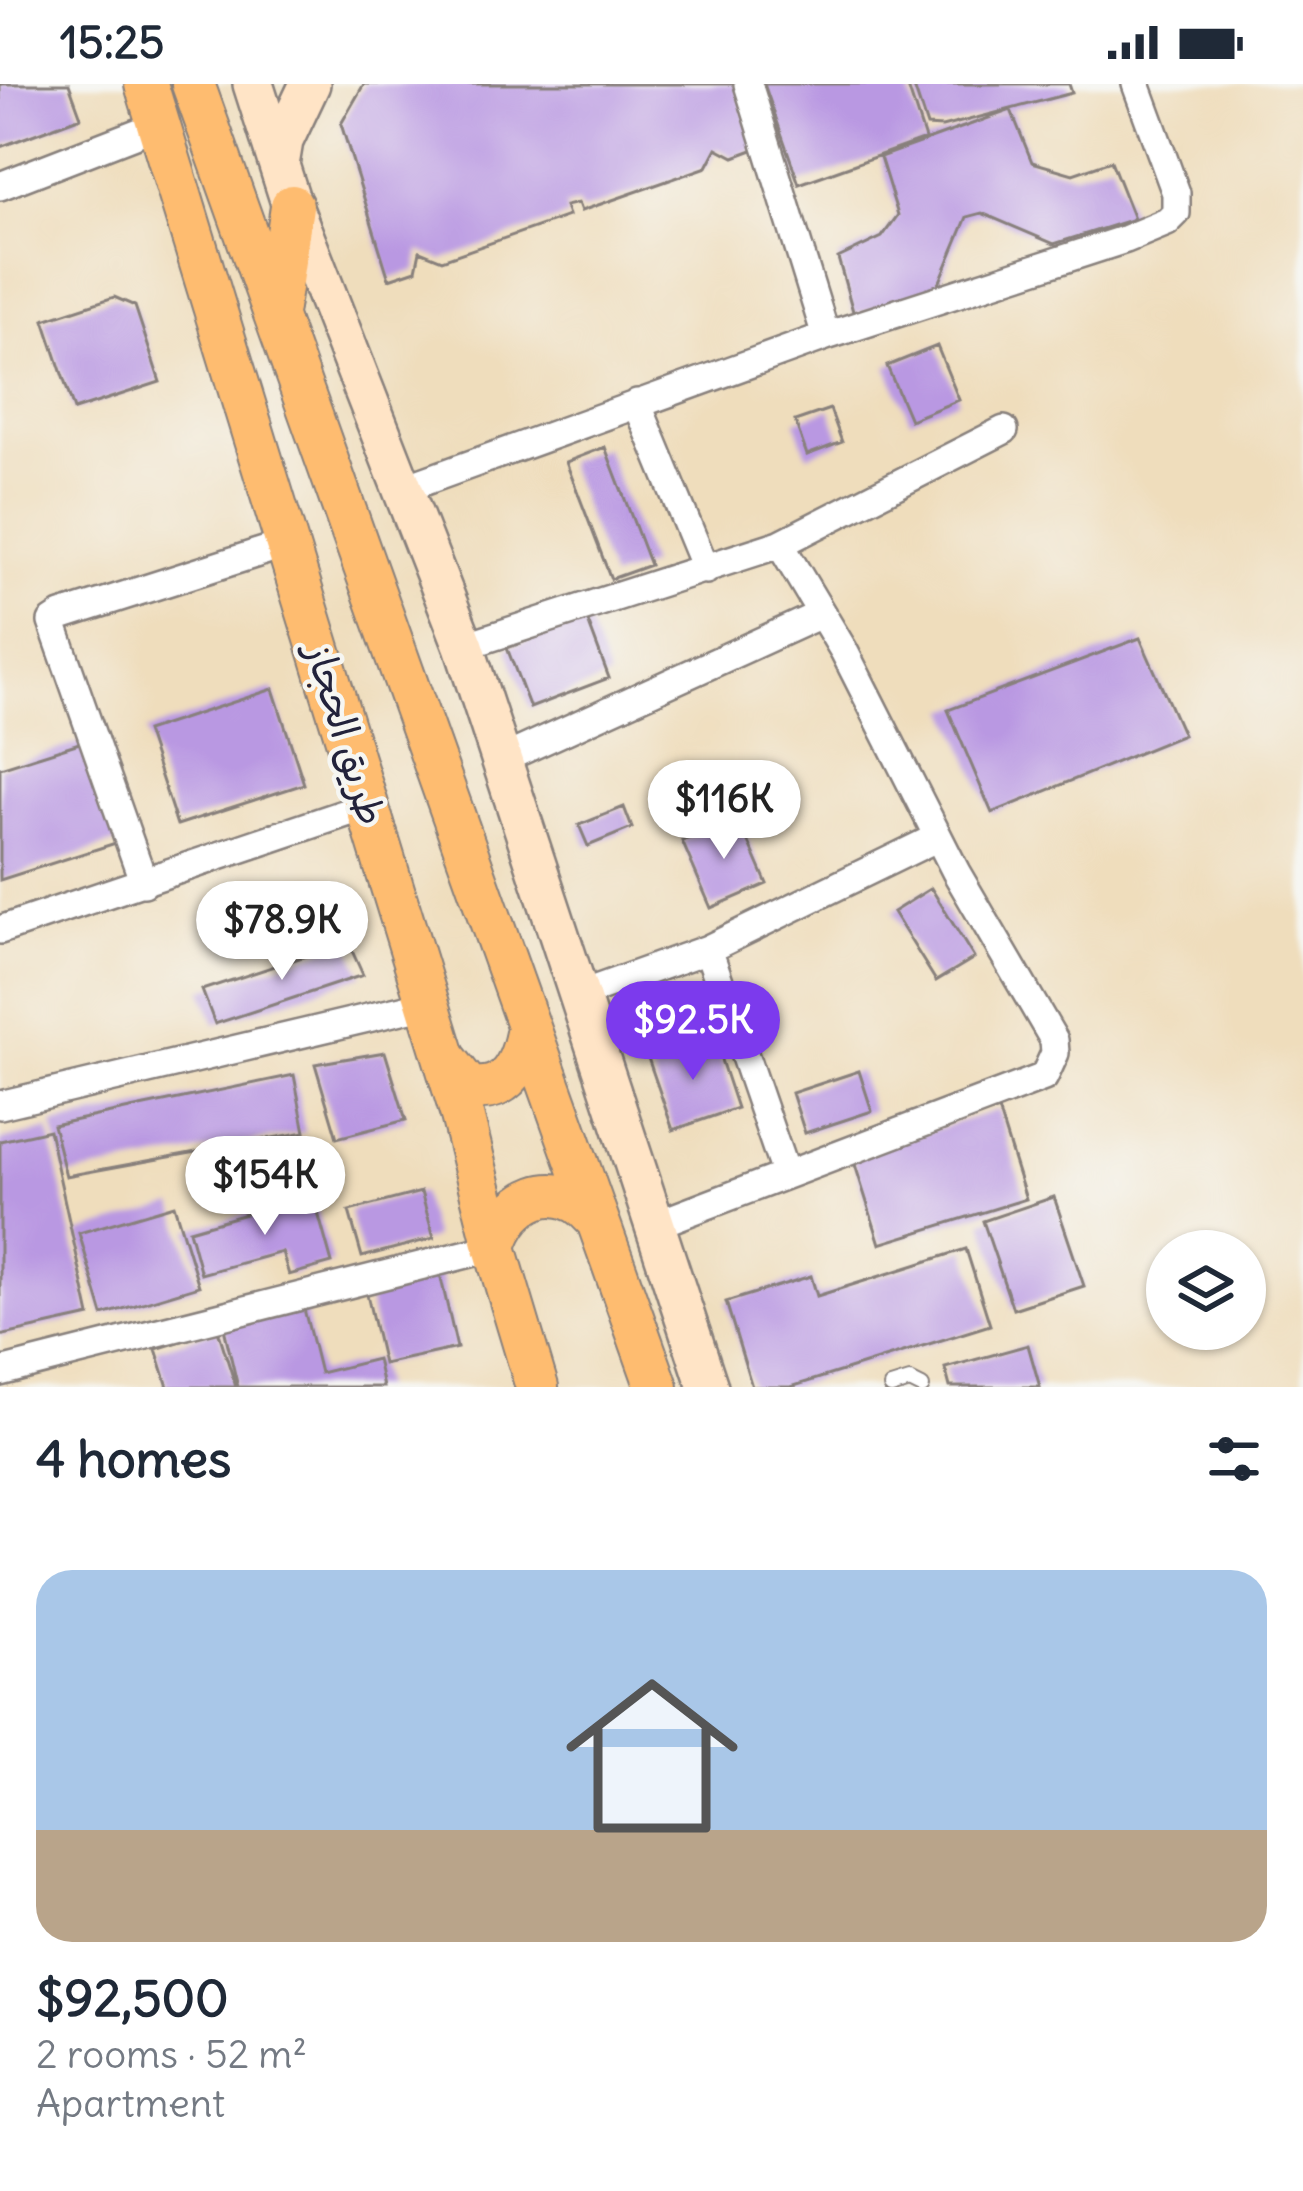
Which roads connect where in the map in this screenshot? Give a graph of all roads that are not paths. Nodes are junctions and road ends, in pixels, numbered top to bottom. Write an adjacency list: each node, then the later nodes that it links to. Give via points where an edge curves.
1 (194, 84): 10 (main road)
2 (253, 84): 7 (main road)
3 (310, 84): 7 (main road)
4 (748, 84): 11 (street)
5 (1136, 84): 11 (street, via 1177,194 1167,222)
6 (153, 104): 8 (street); 15 (main road, طريق الحجاز)
7 (279, 165): 9 (main road)
8 (0, 186)
9 (292, 206): 10 (main road); 14 (main road)
10 (276, 315): 28 (main road)
11 (826, 336): 12 (street)
12 (637, 403): 14 (street); 17 (street)
13 (1004, 430): 16 (street)
14 (400, 490): 19 (main road)
15 (289, 544): 21 (main road, طريق الحجاز); 23 (street, via 52,622)
16 (780, 544): 17 (street); 18 (street)
17 (706, 571): 19 (street)
18 (821, 614): 20 (street); 22 (street)
19 (464, 646): 20 (main road)
20 (502, 758): 26 (main road)
21 (367, 806): 23 (street); 27 (main road, طريق الحجاز)
22 (938, 837): 25 (street); 31 (street, via 1055,1053 1044,1077)
23 (144, 883): 24 (street)
24 (0, 930)
25 (708, 949): 26 (street); 31 (street)
26 (582, 994): 33 (main road)
27 (428, 1004): 29 (main road, طريق الحجاز); 30 (street)
28 (528, 1028): 29 (main road, via 518,1066 488,1088 468,1087); 32 (main road)
29 (444, 1057): 34 (main road, طريق الحجاز)
30 (0, 1106)
31 (785, 1173): 33 (street)
32 (595, 1217): 34 (main road, via 567,1198 529,1200 512,1211); 37 (main road)
33 (652, 1226): 38 (main road)
34 (495, 1247): 35 (street); 36 (main road, طريق الحجاز)
35 (0, 1372)
36 (537, 1387)
37 (657, 1387)
38 (708, 1387)
39 (891, 1387): 40 (lane)
40 (922, 1387)

